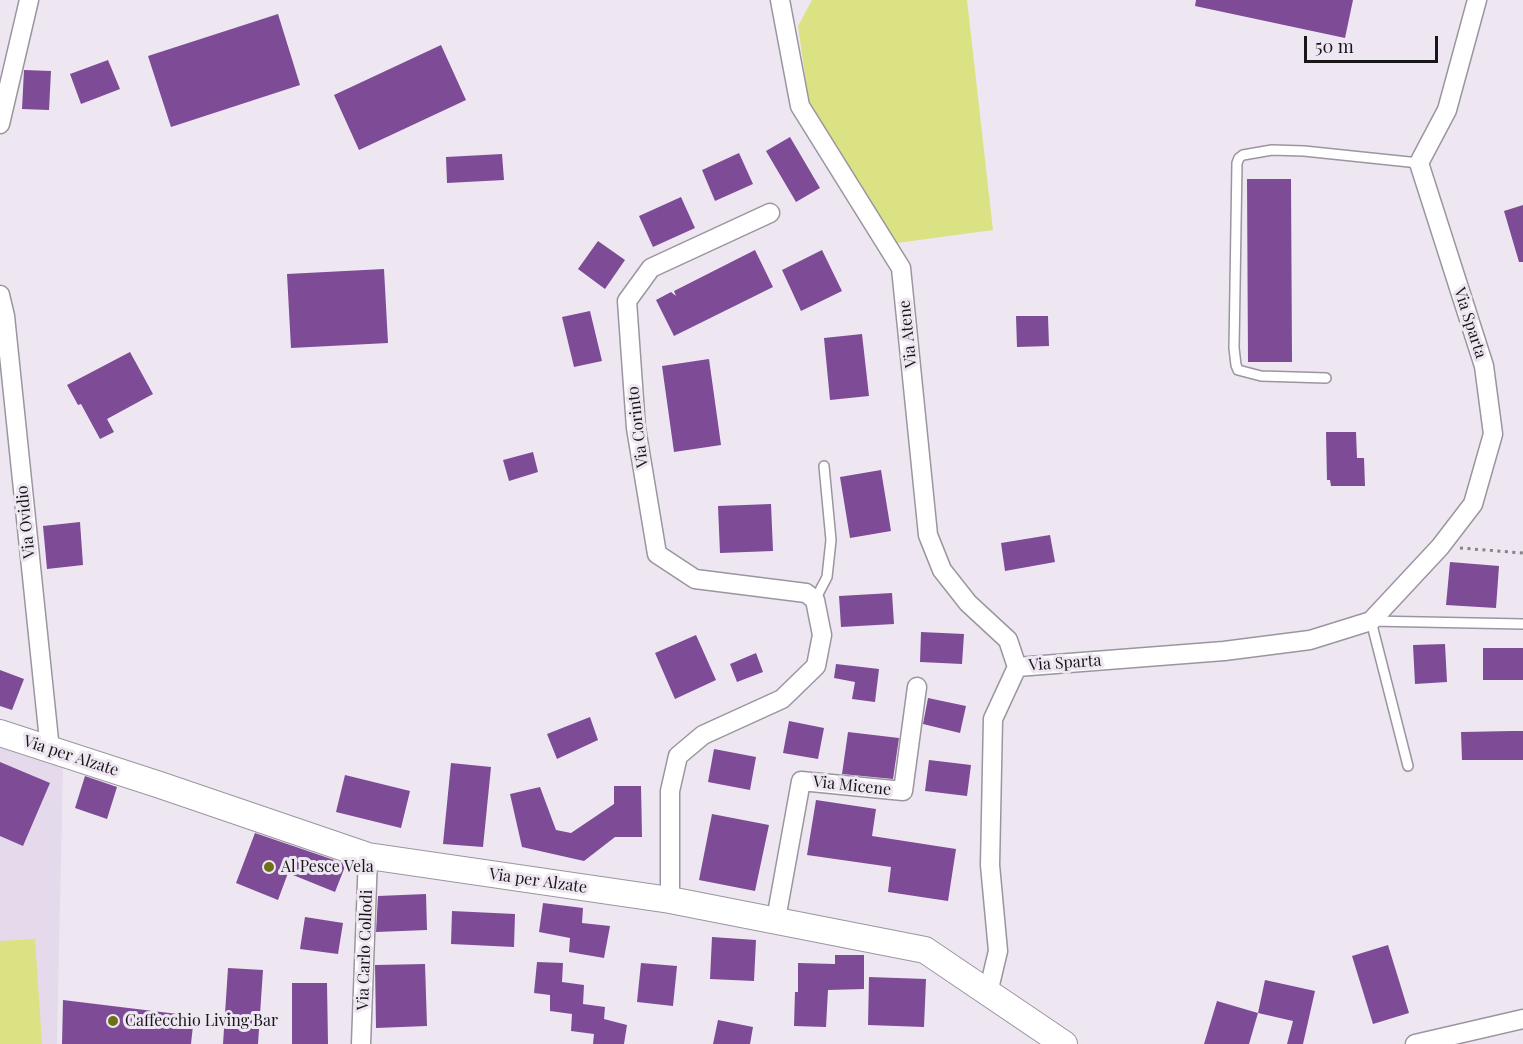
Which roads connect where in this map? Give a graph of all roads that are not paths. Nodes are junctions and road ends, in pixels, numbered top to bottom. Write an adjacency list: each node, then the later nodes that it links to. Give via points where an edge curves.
1 (29, 0): 4 (street)
2 (780, 0): 13 (street, Via Atene, via 800,106 901,268 928,535 942,570 968,603 1008,640)
3 (1477, 0): 5 (street, via 1447,110)
4 (0, 124)
5 (1419, 163): 8 (lane, via 1293,150 1272,150 1239,158 1236,365 1238,370 1261,376); 11 (street, Via Sparta, via 1484,366 1493,434 1473,504 1440,547)
6 (770, 213): 10 (street, Via Corinto, via 651,268 627,301 636,428 657,554 695,579 806,593)
7 (0, 295): 16 (street, Via Ovidio)
8 (1326, 378)
9 (824, 466): 10 (lane, via 831,540 827,577)
10 (815, 600): 19 (street, via 822,635 816,666 782,699 703,735 678,756 670,791)
11 (1371, 621): 12 (lane, Via Sparta); 13 (street, Via Sparta, via 1310,640 1235,650); 17 (lane)
12 (1523, 624)
13 (1017, 666): 21 (street, Via Sparta, via 993,718 990,865 998,951)
14 (916, 687): 20 (street, Via Micene, via 903,791 801,781)
15 (0, 733): 16 (street, Via per Alzate)
16 (50, 750): 18 (street, Via per Alzate)
17 (1408, 766)
18 (368, 856): 19 (street, Via per Alzate); 23 (street, Via Carlo Collodi)
19 (670, 900): 20 (street, Via per Alzate)
20 (776, 919): 21 (street, Via per Alzate, via 925,950)
21 (988, 993): 24 (street, Via per Alzate)
22 (1523, 1019): 25 (street)
23 (361, 1044)
24 (1064, 1044)
25 (1415, 1044)

